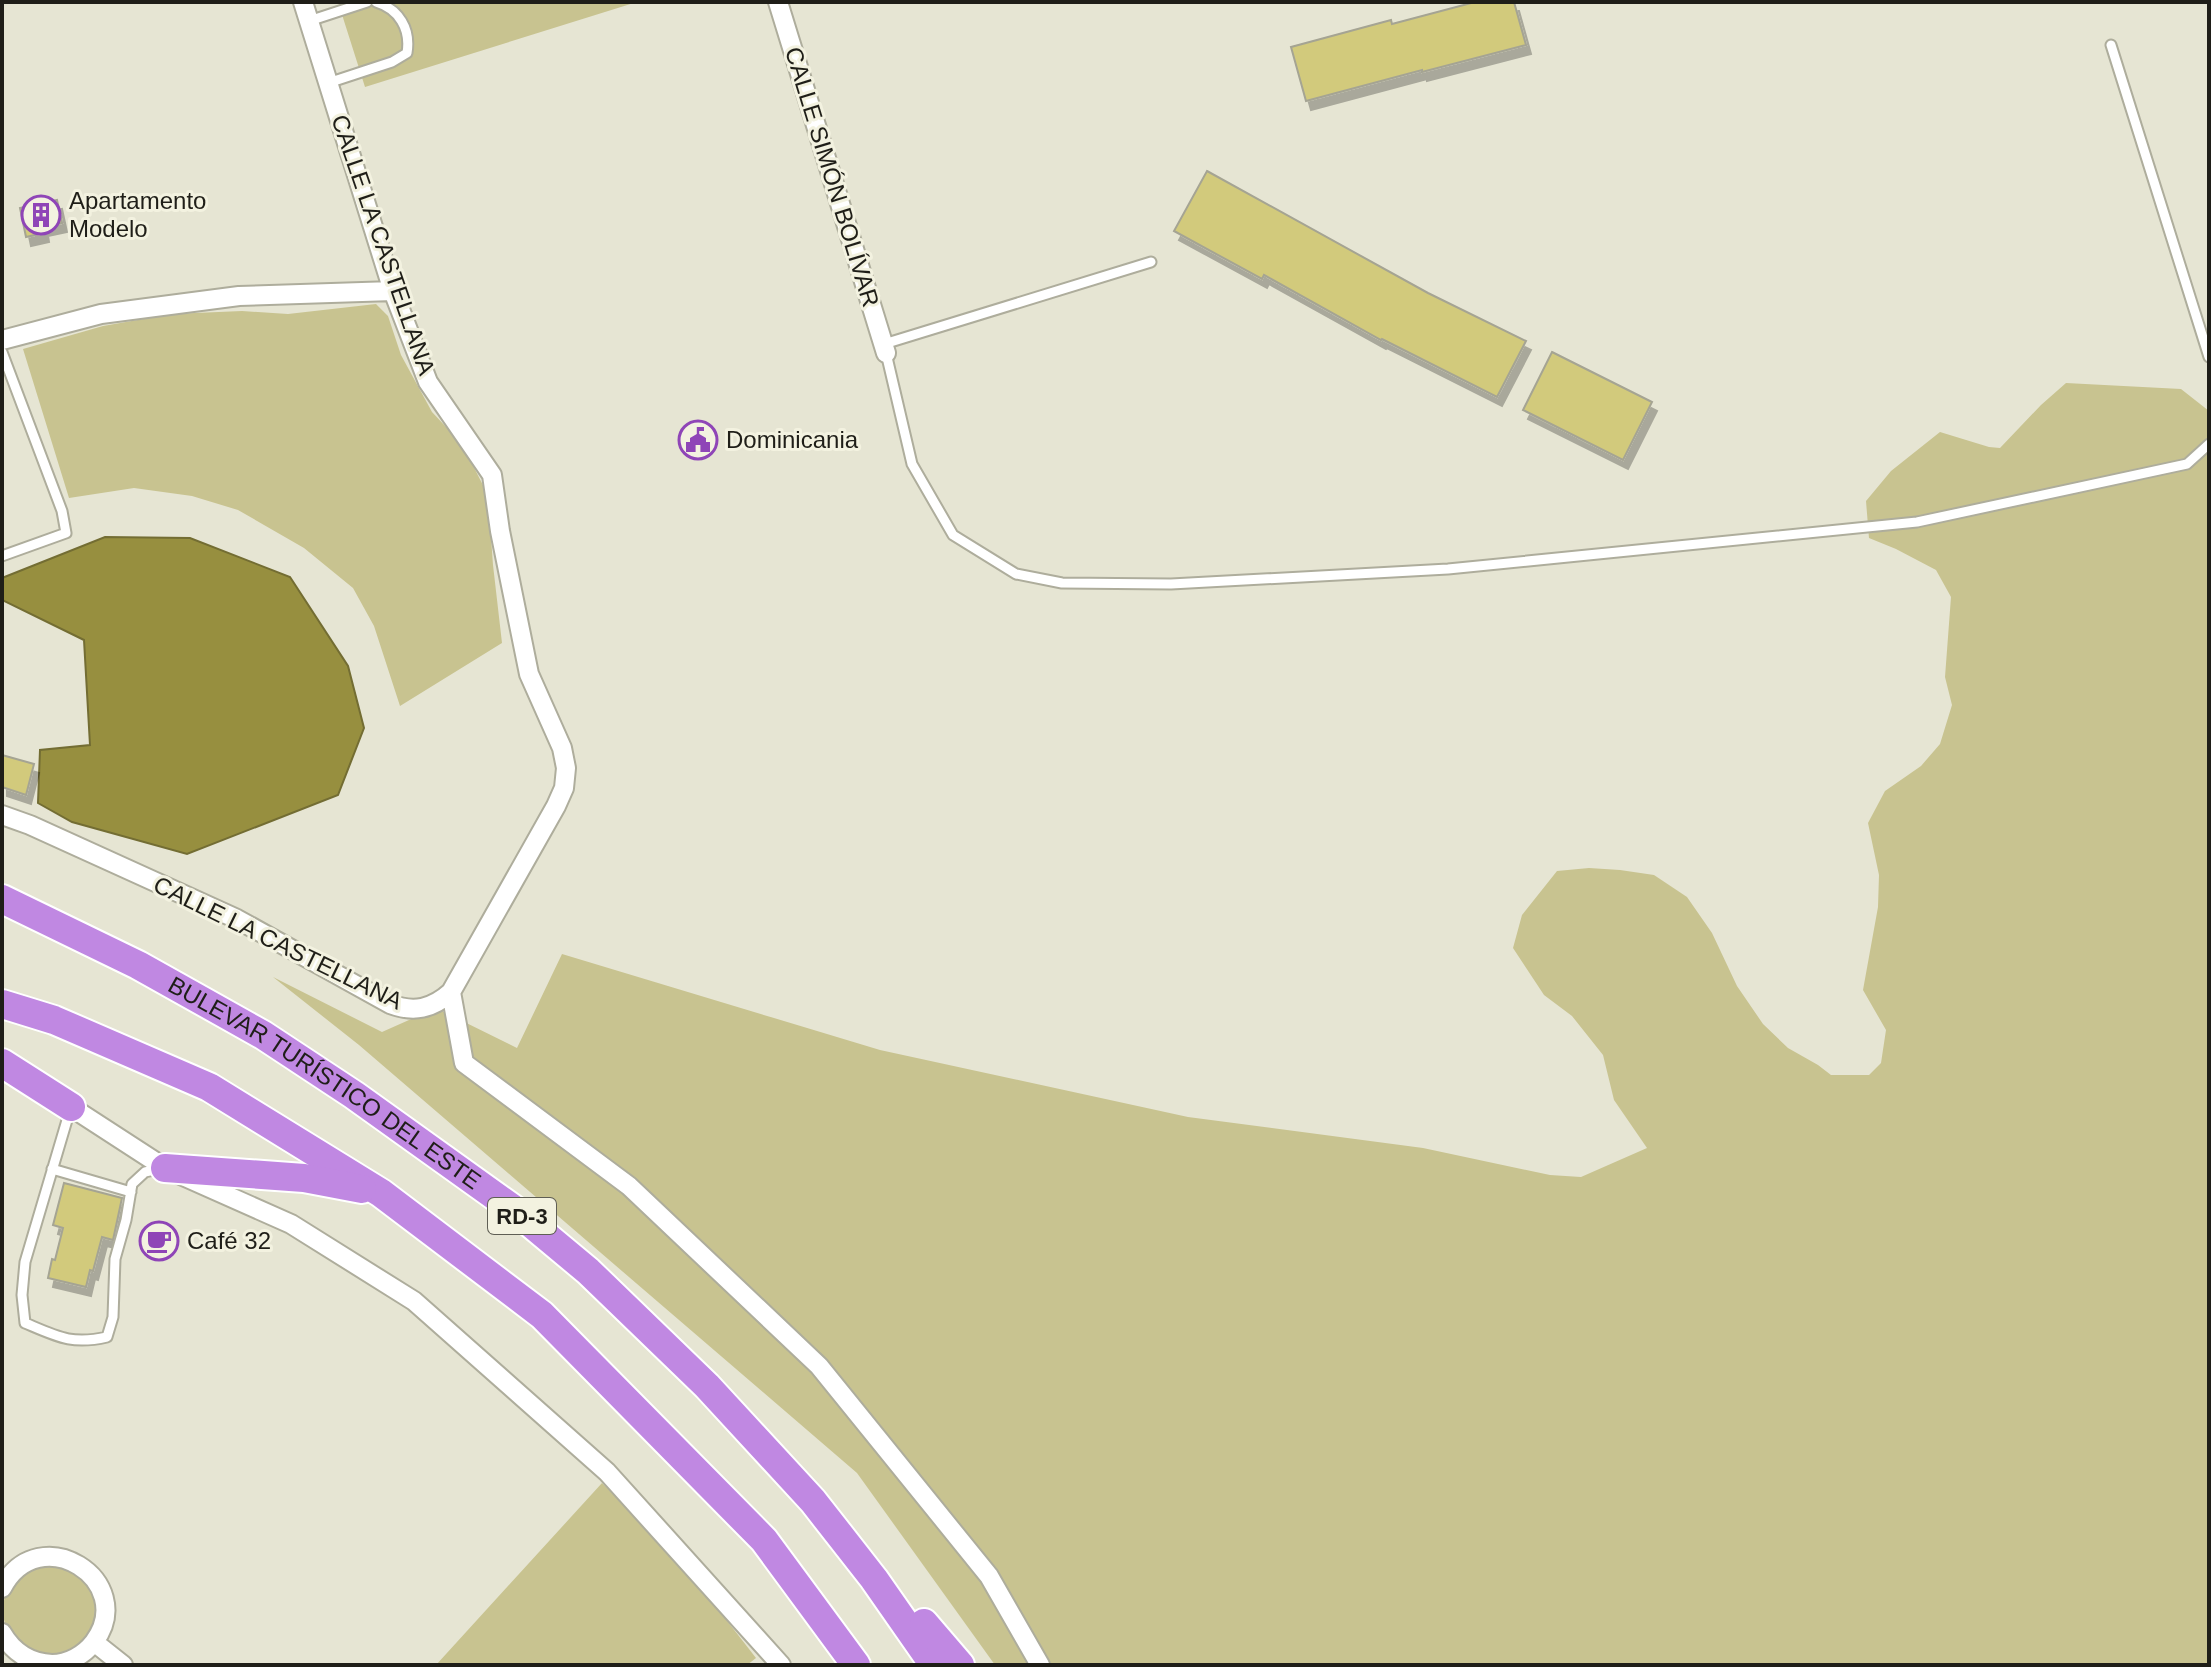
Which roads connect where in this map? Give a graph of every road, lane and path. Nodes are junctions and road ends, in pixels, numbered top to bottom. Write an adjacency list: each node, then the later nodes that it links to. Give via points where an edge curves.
1 (303, 2): 5 (street, CALLE LA CASTELLANA)
2 (367, 2): 5 (lane)
3 (376, 2): 7 (lane, via 401,18 407,53)
4 (778, 2): 11 (street, CALLE SIMÓN BOLÍVAR)
5 (309, 21): 7 (street, CALLE LA CASTELLANA)
6 (2111, 45): 13 (lane)
7 (328, 83): 9 (street, CALLE LA CASTELLANA)
8 (1151, 262): 11 (lane)
9 (393, 291): 10 (street, via 239,296 101,314); 18 (street, CALLE LA CASTELLANA, via 428,382 492,475 529,674 566,768 556,806)
10 (2, 340)
11 (885, 348): 14 (lane, via 912,464 953,535 1016,574 1062,583 1171,584 1448,569 1917,522 2187,464)
12 (2, 352): 15 (lane, via 66,533)
13 (2209, 357)
14 (2209, 444)
15 (2, 556)
16 (2, 815): 18 (street, CALLE LA CASTELLANA, via 237,919 402,1009 429,1007)
17 (2, 899): 26 (highway, BULEVAR TURÍSTICO DEL ESTE / RD-3, via 138,965 263,1035 516,1211 588,1271 707,1386 813,1501)
18 (451, 992): 35 (street, via 464,1063 629,1186 819,1366 989,1576)
19 (2, 1004): 25 (highway, RD-3, via 54,1020 209,1087)
20 (2, 1063): 21 (highway)
21 (71, 1107): 22 (street); 23 (lane)
22 (165, 1168): 24 (lane, via 145,1172); 25 (highway, via 304,1178); 31 (street, via 291,1224 414,1301 607,1472)
23 (52, 1169): 24 (lane); 24 (lane, via 25,1262 22,1295 25,1323 63,1339 107,1337 115,1259)
24 (131, 1192)
25 (381, 1193): 32 (highway, RD-3, via 542,1315 764,1540)
26 (874, 1579): 33 (highway, BULEVAR TURÍSTICO DEL ESTE / RD-3); 34 (highway, via 914,1612)
27 (2, 1588): 29 (street, via 20,1565 37,1558 72,1560 87,1570 104,1600 104,1618)
28 (2, 1633): 29 (street, via 22,1656 38,1663 73,1659)
29 (94, 1642): 30 (street)
30 (123, 1665)
31 (781, 1665)
32 (856, 1665)
33 (934, 1665)
34 (960, 1665)
35 (1040, 1665)

